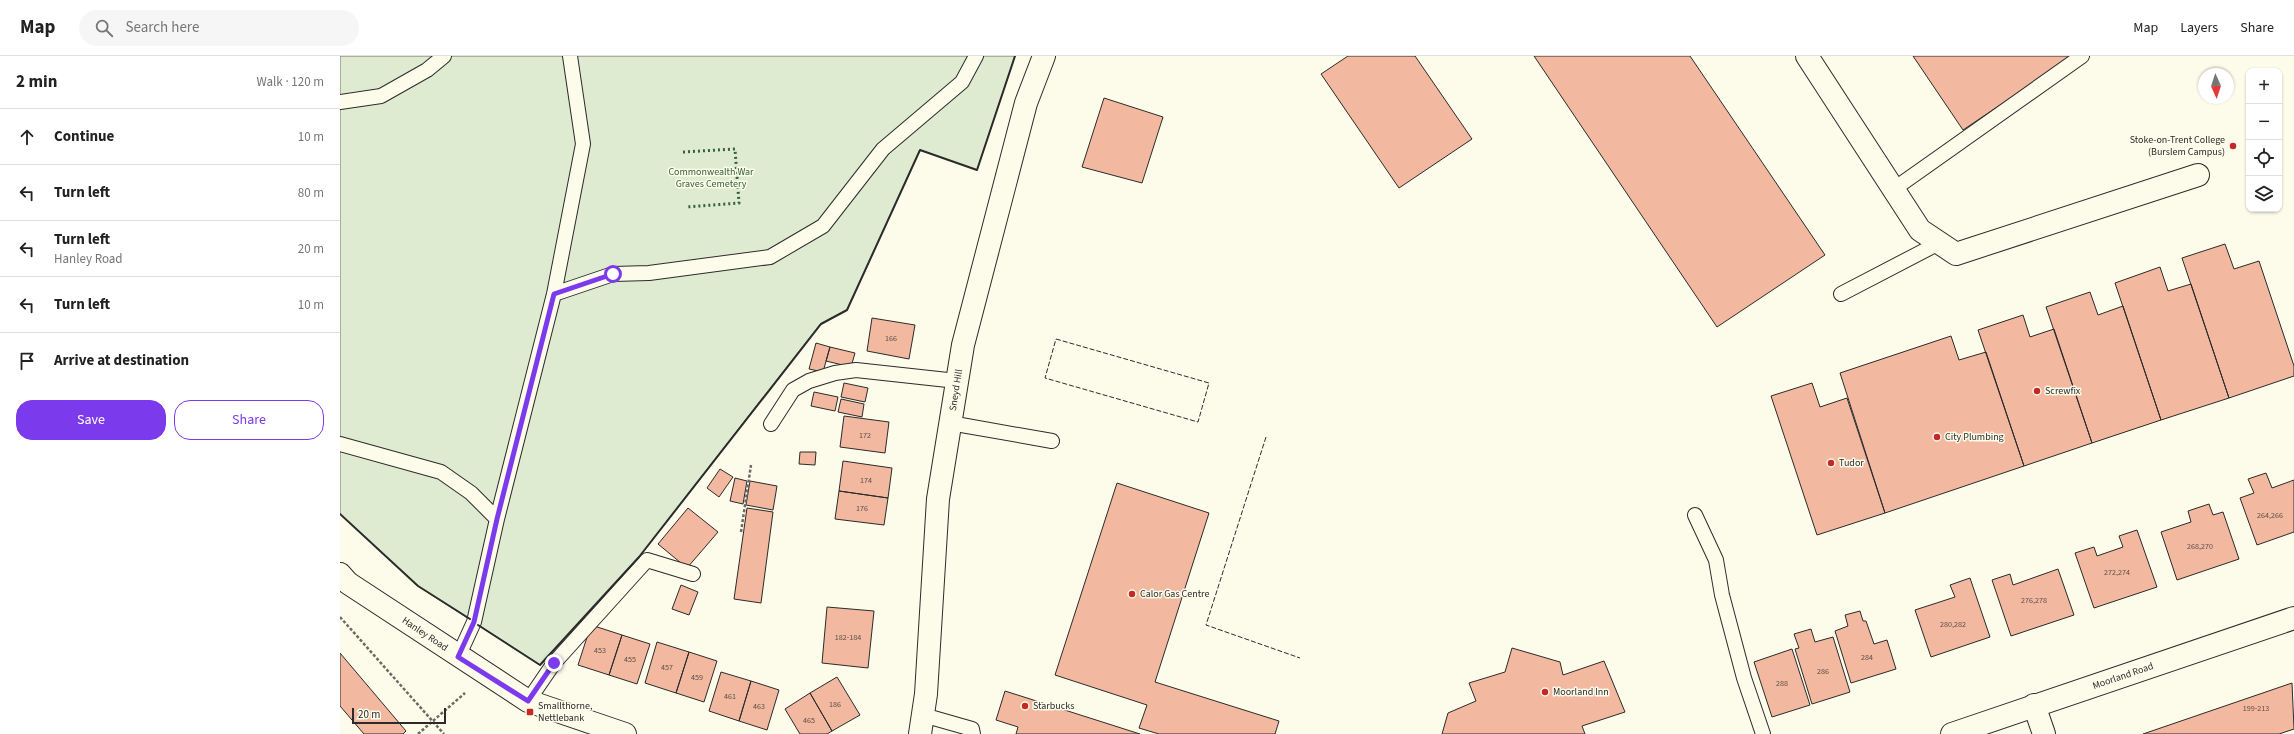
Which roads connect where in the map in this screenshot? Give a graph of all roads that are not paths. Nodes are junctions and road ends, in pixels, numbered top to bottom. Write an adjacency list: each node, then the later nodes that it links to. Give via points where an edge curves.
1 (444, 56): 7 (lane, via 427,70 381,96)
2 (570, 56): 11 (lane, via 583,144)
3 (976, 56): 11 (lane, via 962,82 883,149 823,226 770,257 650,273 613,274)
4 (1044, 56): 13 (street, Sneyd Hill, via 1026,103 963,345)
5 (1806, 56): 9 (street)
6 (2082, 56): 9 (lane)
7 (340, 102)
8 (2198, 174): 10 (street, via 1956,254)
9 (1894, 189): 10 (street, via 1920,230)
10 (1940, 243): 12 (lane)
11 (554, 294): 19 (lane)
12 (1841, 294)
13 (957, 381): 14 (street, Sneyd Hill); 15 (lane, via 856,370 835,373 809,381 792,390)
14 (950, 423): 16 (lane); 26 (street, Sneyd Hill, via 938,499)
15 (771, 424)
16 (1052, 442)
17 (340, 444): 19 (lane, via 441,472 470,493)
18 (1695, 515): 29 (lane, via 1716,560 1722,595 1740,663)
19 (497, 519): 23 (lane, via 474,622)
20 (340, 574): 23 (street, Hanley Road, via 348,583)
21 (693, 574): 24 (lane, via 647,560 554,663)
22 (2294, 618): 25 (street, Moorland Road)
23 (458, 657): 24 (street, Hanley Road)
24 (528, 701): 27 (street, Hanley Road)
25 (2034, 706): 30 (street, Moorland Road); 31 (street)
26 (922, 725): 28 (lane, via 972,729)
27 (625, 734)
28 (973, 734)
29 (1763, 734)
30 (1952, 734)
31 (2044, 734)

